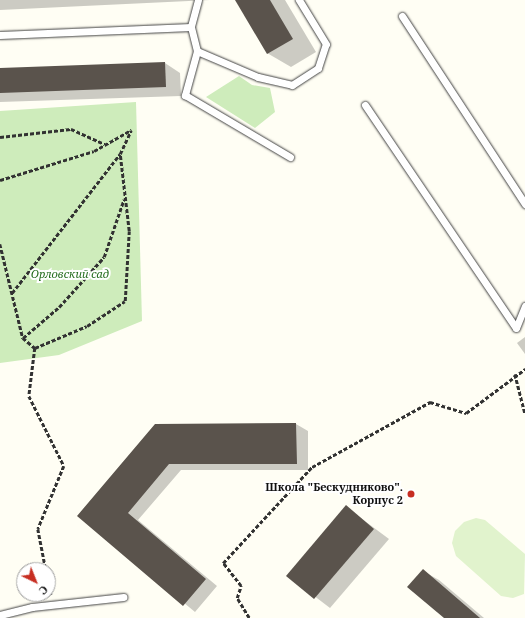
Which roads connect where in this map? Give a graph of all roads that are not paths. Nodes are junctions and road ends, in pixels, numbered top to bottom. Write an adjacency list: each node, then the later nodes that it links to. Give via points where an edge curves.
1 (198, 0): 4 (lane)
2 (298, 0): 6 (lane, via 326,44 318,68 292,85 258,77)
3 (402, 16): 9 (lane)
4 (191, 28): 5 (lane); 6 (lane)
5 (0, 35)
6 (197, 51): 8 (lane, via 185,95)
7 (365, 105): 10 (lane, via 516,328)
8 (290, 157)
9 (525, 204)
10 (525, 306)
11 (123, 596): 12 (lane, via 53,604)
12 (0, 615)

